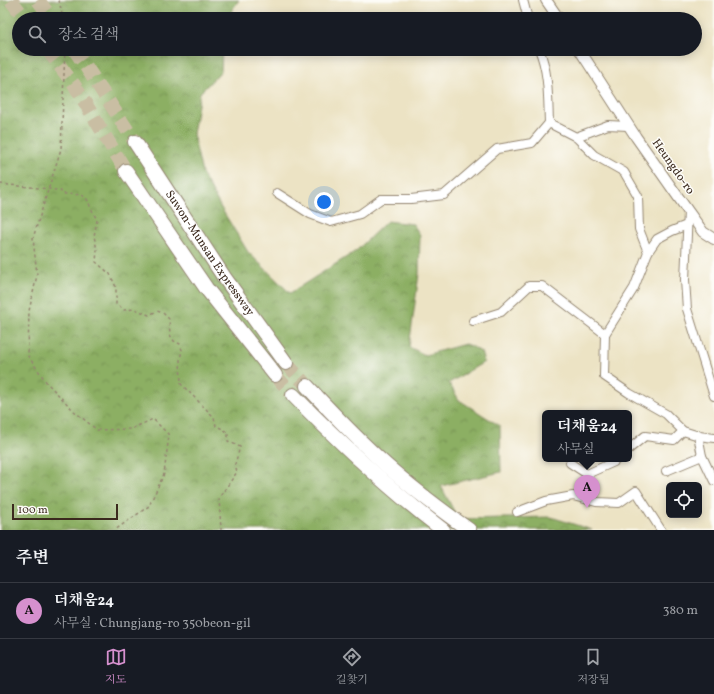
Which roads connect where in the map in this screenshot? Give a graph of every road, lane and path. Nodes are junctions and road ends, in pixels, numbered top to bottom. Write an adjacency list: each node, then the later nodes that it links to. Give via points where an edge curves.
1 (59, 0): 4 (path)
2 (523, 0): 5 (street)
3 (546, 0): 6 (street)
4 (62, 12)
5 (526, 12)
6 (554, 12)
7 (65, 56): 16 (path, via 61,150)
8 (542, 56): 10 (street, via 548,83)
9 (583, 56): 11 (street, Heungdo-ro)
10 (550, 123): 12 (street); 17 (street, via 532,142 496,149 444,195 381,199 360,214 331,222 310,214)
11 (628, 126): 12 (street, via 608,124); 18 (street, Heungdo-ro)
12 (576, 137): 21 (street, via 594,155 624,172 638,196 638,230)
13 (135, 142): 24 (highway, Suwon-Munsan Expressway, via 224,276)
14 (126, 171): 25 (highway, Suwon-Munsan Expressway, via 206,288)
15 (0, 184): 16 (path)
16 (49, 189): 39 (path, via 33,238 37,275 28,311 28,356 47,384 96,430 131,429 153,419 169,435 164,474 149,506); 40 (path, via 65,194 80,194 90,204 97,220 94,236 96,262 110,274 116,287 116,304 124,310 135,309 149,315 157,311 169,318 170,335 180,344 182,350 181,384 214,417 216,426 228,433 228,441 240,447 235,464 237,472 218,498)
17 (277, 193)
18 (688, 211): 19 (street); 20 (street, Heungdo-ro, via 703,232)
19 (687, 225): 21 (street, via 657,240); 28 (street, via 687,309)
20 (714, 239)
21 (648, 252): 23 (street, via 634,288)
22 (473, 321): 23 (street, via 500,312 529,286 542,286)
23 (605, 334): 29 (street, via 604,376 666,414)
24 (286, 363)
25 (275, 375)
26 (307, 386): 42 (highway, via 387,466)
27 (293, 395): 41 (highway, via 378,477)
28 (714, 396)
29 (683, 431): 30 (street); 32 (street, via 674,440 645,436)
30 (698, 435): 31 (street); 33 (street)
31 (714, 438)
32 (632, 447)
33 (702, 456): 36 (street); 37 (street)
34 (614, 462): 35 (street, via 586,474)
35 (570, 463)
36 (666, 471)
37 (714, 481)
38 (517, 512): 43 (street, via 546,501 573,496 596,502 619,503 636,491)
39 (115, 530)
40 (221, 530)
41 (443, 530)
42 (469, 530)
43 (661, 530)

